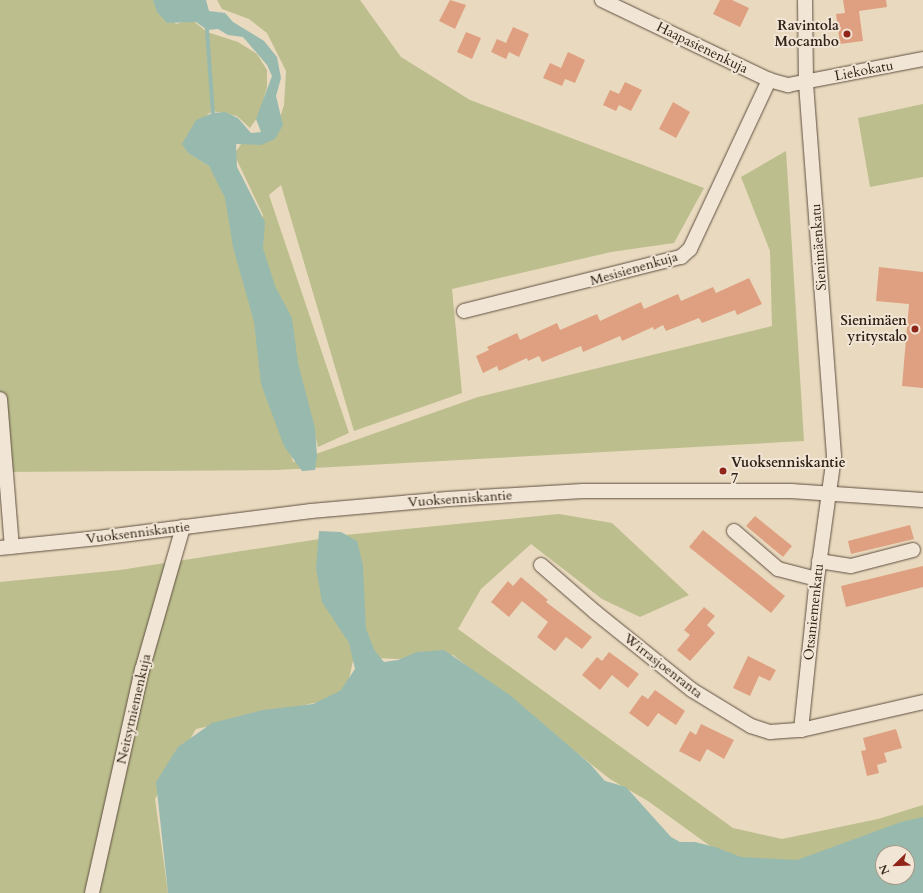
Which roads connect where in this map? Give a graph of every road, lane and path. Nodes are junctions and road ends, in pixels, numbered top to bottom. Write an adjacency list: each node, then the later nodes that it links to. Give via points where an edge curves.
1 (602, 0): 4 (street, Haapasienenkuja)
2 (805, 0): 5 (street, Sienimäenkatu)
3 (923, 59): 5 (street, Liekokatu)
4 (769, 80): 5 (street, Haapasienenkuja, via 788,85); 6 (street, Mesisienenkuja, via 690,249 681,257)
5 (806, 82): 8 (street, Sienimäenkatu, via 834,456)
6 (464, 312)
7 (0, 399): 12 (street)
8 (828, 493): 9 (street, Vuoksenniskantie); 10 (street, Vuoksenniskantie, via 687,490 575,492 447,499 311,511); 14 (street, Otsaniemenkatu)
9 (923, 500)
10 (183, 527): 12 (street, Vuoksenniskantie); 19 (street, Neitsytniemenkuja, via 142,670)
11 (734, 531): 16 (street, via 778,569)
12 (6, 548)
13 (913, 550): 14 (street, via 851,566)
14 (819, 561): 16 (street, Otsaniemenkatu)
15 (541, 565): 18 (street, Wirrasjoenranta, via 654,661 725,711 751,726 770,732)
16 (817, 579): 18 (street, Otsaniemenkatu)
17 (923, 702): 18 (street, Wirrasjoenranta)
18 (801, 730)
19 (92, 893)

